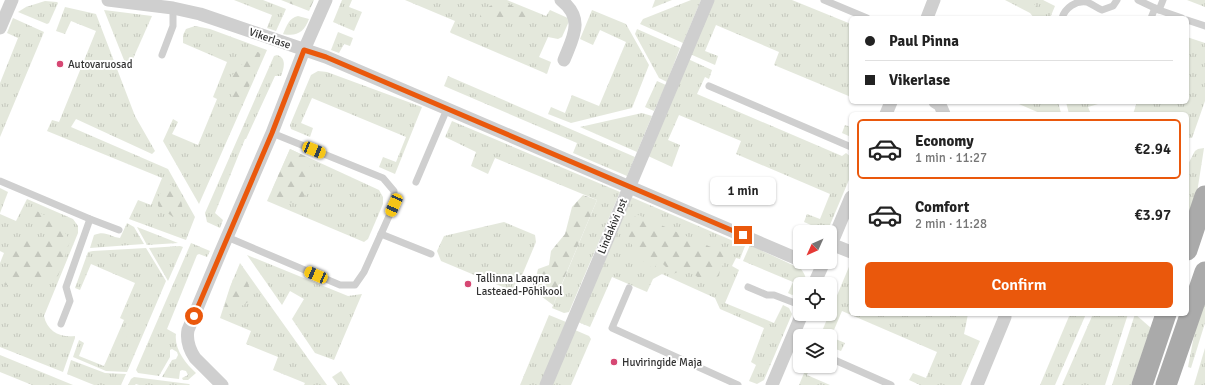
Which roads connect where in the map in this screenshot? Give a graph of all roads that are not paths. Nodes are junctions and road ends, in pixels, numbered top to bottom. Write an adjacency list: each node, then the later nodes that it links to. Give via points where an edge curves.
1 (12, 0): 20 (street)
2 (108, 0): 11 (street, Vikerlase)
3 (326, 0): 21 (street)
4 (561, 0): 23 (street, via 573,12 576,28)
5 (708, 0): 30 (street, Lindakivi pst)
6 (824, 0): 13 (lane)
7 (934, 0): 14 (street)
8 (1117, 0): 15 (lane, via 1113,6 1102,10 1080,1 1070,5)
9 (1163, 0): 12 (lane)
10 (1140, 1): 12 (lane)
11 (173, 8): 21 (street, Vikerlase, via 200,14); 22 (lane, via 173,26)
12 (1157, 9): 16 (lane); 17 (lane)
13 (862, 16)
14 (928, 16)
15 (1063, 16)
16 (1152, 16)
17 (1176, 16)
18 (1189, 21): 19 (lane)
19 (1205, 26)
20 (0, 28)
21 (304, 50): 25 (street, Vikerlase); 26 (street)
22 (162, 55)
23 (564, 60)
24 (709, 86): 27 (lane)
25 (447, 109): 29 (lane); 30 (street, Vikerlase)
26 (272, 133): 36 (lane, via 383,178 394,191 394,205); 37 (street)
27 (849, 146)
28 (0, 181): 33 (lane)
29 (416, 182)
30 (629, 186): 42 (street, Vikerlase); 53 (street, Lindakivi pst)
31 (1205, 196): 38 (main road)
32 (849, 202): 35 (street)
33 (90, 219): 34 (lane); 49 (lane, via 66,287 70,301)
34 (119, 230)
35 (837, 231)
36 (381, 234): 37 (lane, via 364,272 355,285 340,285); 41 (lane)
37 (227, 237): 52 (street, via 188,330 187,338 195,358)
38 (1189, 244)
39 (837, 247): 40 (street)
40 (849, 251)
41 (431, 254)
42 (793, 257)
43 (1205, 272): 59 (main road)
44 (629, 288): 54 (lane, via 612,328)
45 (748, 288): 46 (lane)
46 (793, 302)
47 (1003, 316): 57 (street)
48 (1165, 316): 58 (main road)
49 (61, 324)
50 (793, 347): 55 (street)
51 (837, 361): 56 (lane)
52 (222, 385)
53 (546, 385)
54 (738, 385)
55 (772, 385)
56 (891, 385)
57 (977, 385)
58 (1142, 385)
59 (1166, 385)

